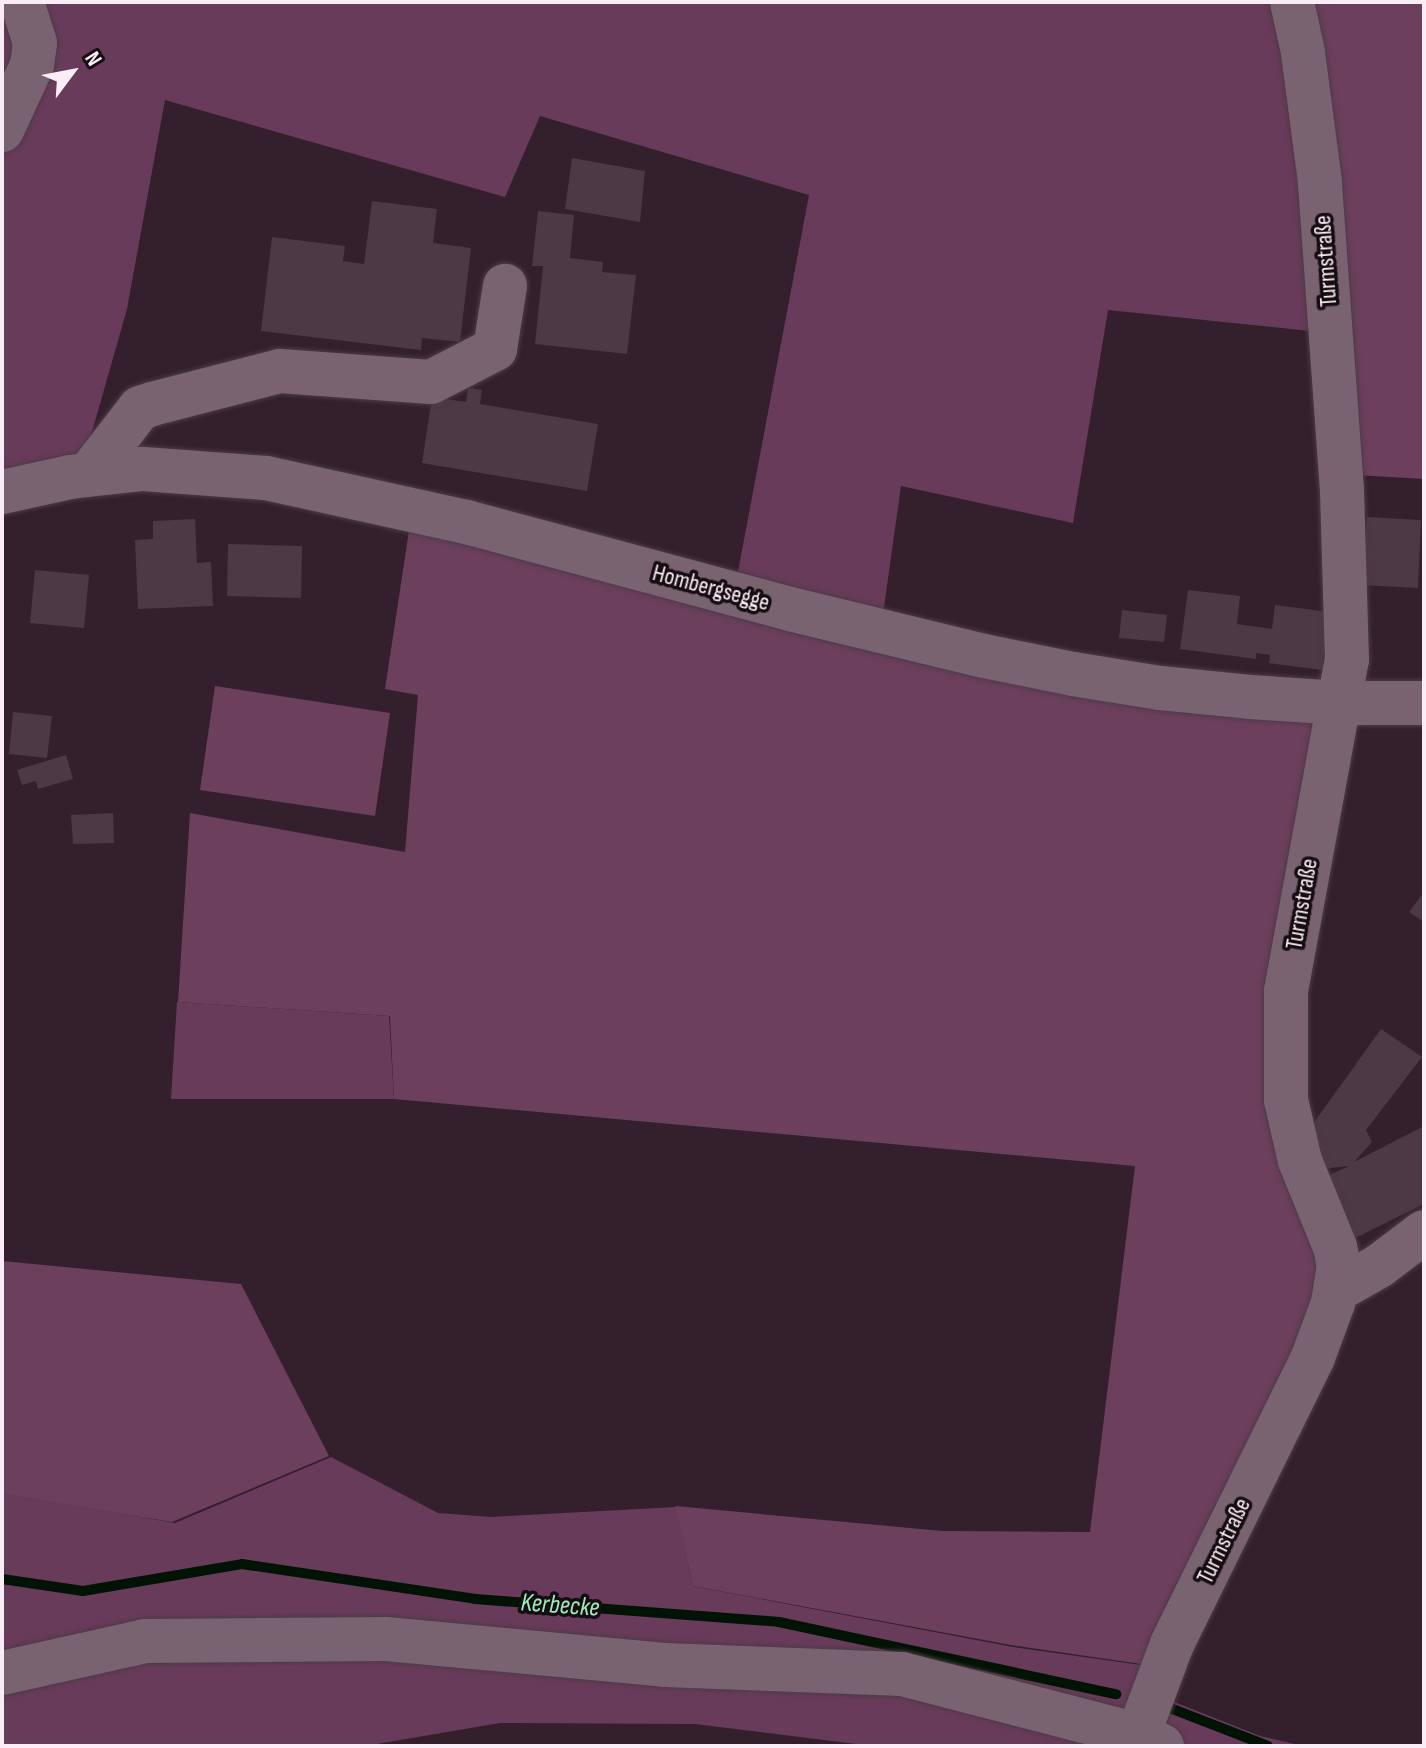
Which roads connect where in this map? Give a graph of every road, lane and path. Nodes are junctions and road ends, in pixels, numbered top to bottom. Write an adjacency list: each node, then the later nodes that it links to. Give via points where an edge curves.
1 (22, 2): 3 (street, via 35,43 32,65)
2 (1292, 2): 7 (street, Turmstraße, via 1320,182 1342,491 1347,660)
3 (2, 130)
4 (505, 286): 5 (street, via 495,349 431,382 280,371 152,404 140,408)
5 (89, 474): 6 (street, Hombergsegge); 7 (street, Hombergsegge, via 143,469 266,478 466,522 984,656 1160,688)
6 (2, 492)
7 (1340, 703): 8 (street, Hombergsegge); 10 (street, Turmstraße, via 1286,991 1285,1063 1291,1131 1335,1247)
8 (1424, 703)
9 (1424, 1232): 10 (street)
10 (1335, 1291): 12 (street, Turmstraße, via 1313,1357 1172,1644)
11 (2, 1673): 12 (street, via 145,1641 386,1639 665,1665 902,1674)
12 (1150, 1740)

